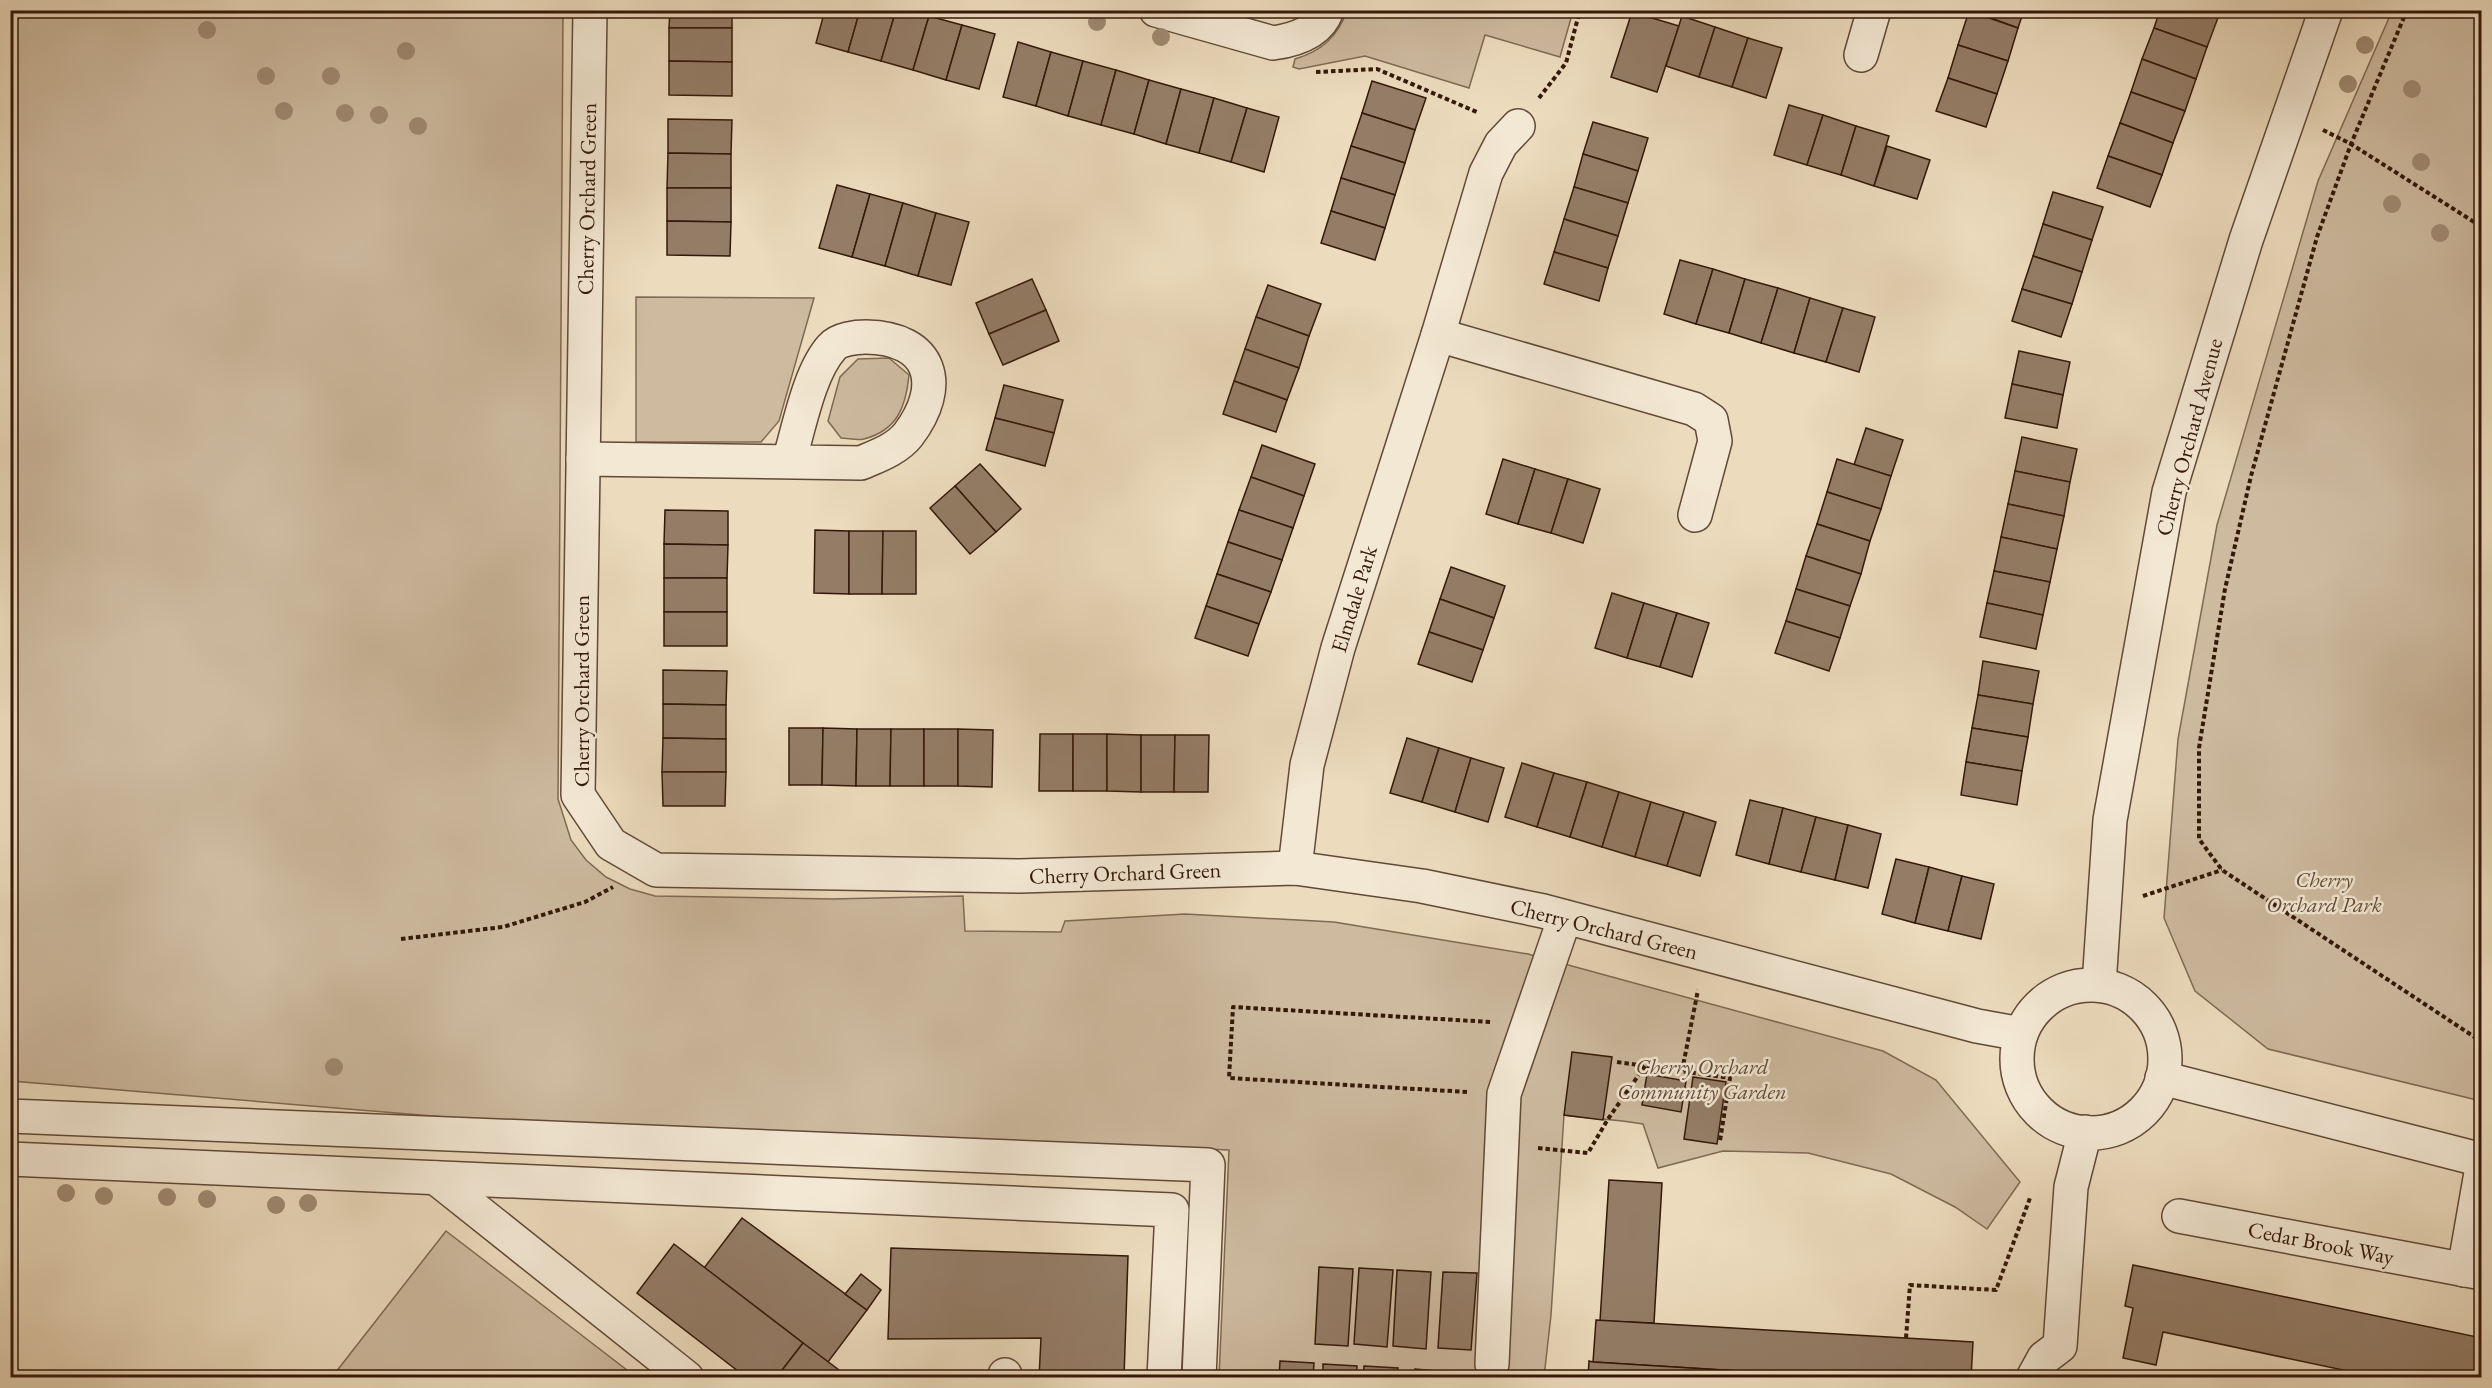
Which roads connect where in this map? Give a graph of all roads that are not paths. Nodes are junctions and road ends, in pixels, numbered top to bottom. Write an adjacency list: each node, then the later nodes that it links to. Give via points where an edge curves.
1 (590, 10): 9 (street, Cherry Orchard Green)
2 (1156, 10): 3 (street, via 1273,43 1308,34)
3 (1327, 10)
4 (1874, 10): 6 (street)
5 (2325, 10): 14 (street, Cherry Orchard Avenue, via 2246,240 2169,492 2110,820)
6 (1861, 54)
7 (1518, 126): 8 (street, Elmdale Park, via 1501,144 1486,173)
8 (1438, 335): 11 (street, via 1694,409 1711,420 1715,441); 12 (street, Elmdale Park, via 1338,648 1307,765)
9 (583, 459): 10 (street); 12 (street, Cherry Orchard Green, via 578,795 611,844 656,870 1019,876)
10 (789, 461): 10 (street, via 861,463 885,453 907,436 928,399 930,376 923,361 910,346 887,337 857,337 834,344 819,364)
11 (1695, 515)
12 (1295, 868): 13 (street, Cherry Orchard Green, via 1422,886)
13 (1565, 917): 15 (street, Cherry Orchard Green, via 1977,1026); 25 (street, via 1504,1094)
14 (2099, 985): 15 (street, via 2074,987 2050,996 2032,1014); 16 (street, via 2132,996 2157,1025 2164,1045)
15 (2021, 1034): 18 (street, via 2018,1071 2028,1097 2048,1119)
16 (2162, 1078): 18 (street, via 2148,1105 2137,1116 2110,1130); 20 (street)
17 (10, 1116): 28 (street, via 1209,1165)
18 (2085, 1132): 29 (street, via 2071,1187 2060,1346 2044,1358)
19 (10, 1159): 22 (street)
20 (2481, 1160)
21 (2481, 1167): 24 (street, Cedar Brook Way)
22 (436, 1178): 26 (street); 27 (street, via 1172,1210)
23 (2179, 1216): 24 (street, Cedar Brook Way)
24 (2473, 1271)
25 (1492, 1364)
26 (687, 1377)
27 (1164, 1377)
28 (1199, 1377)
29 (2033, 1377)

